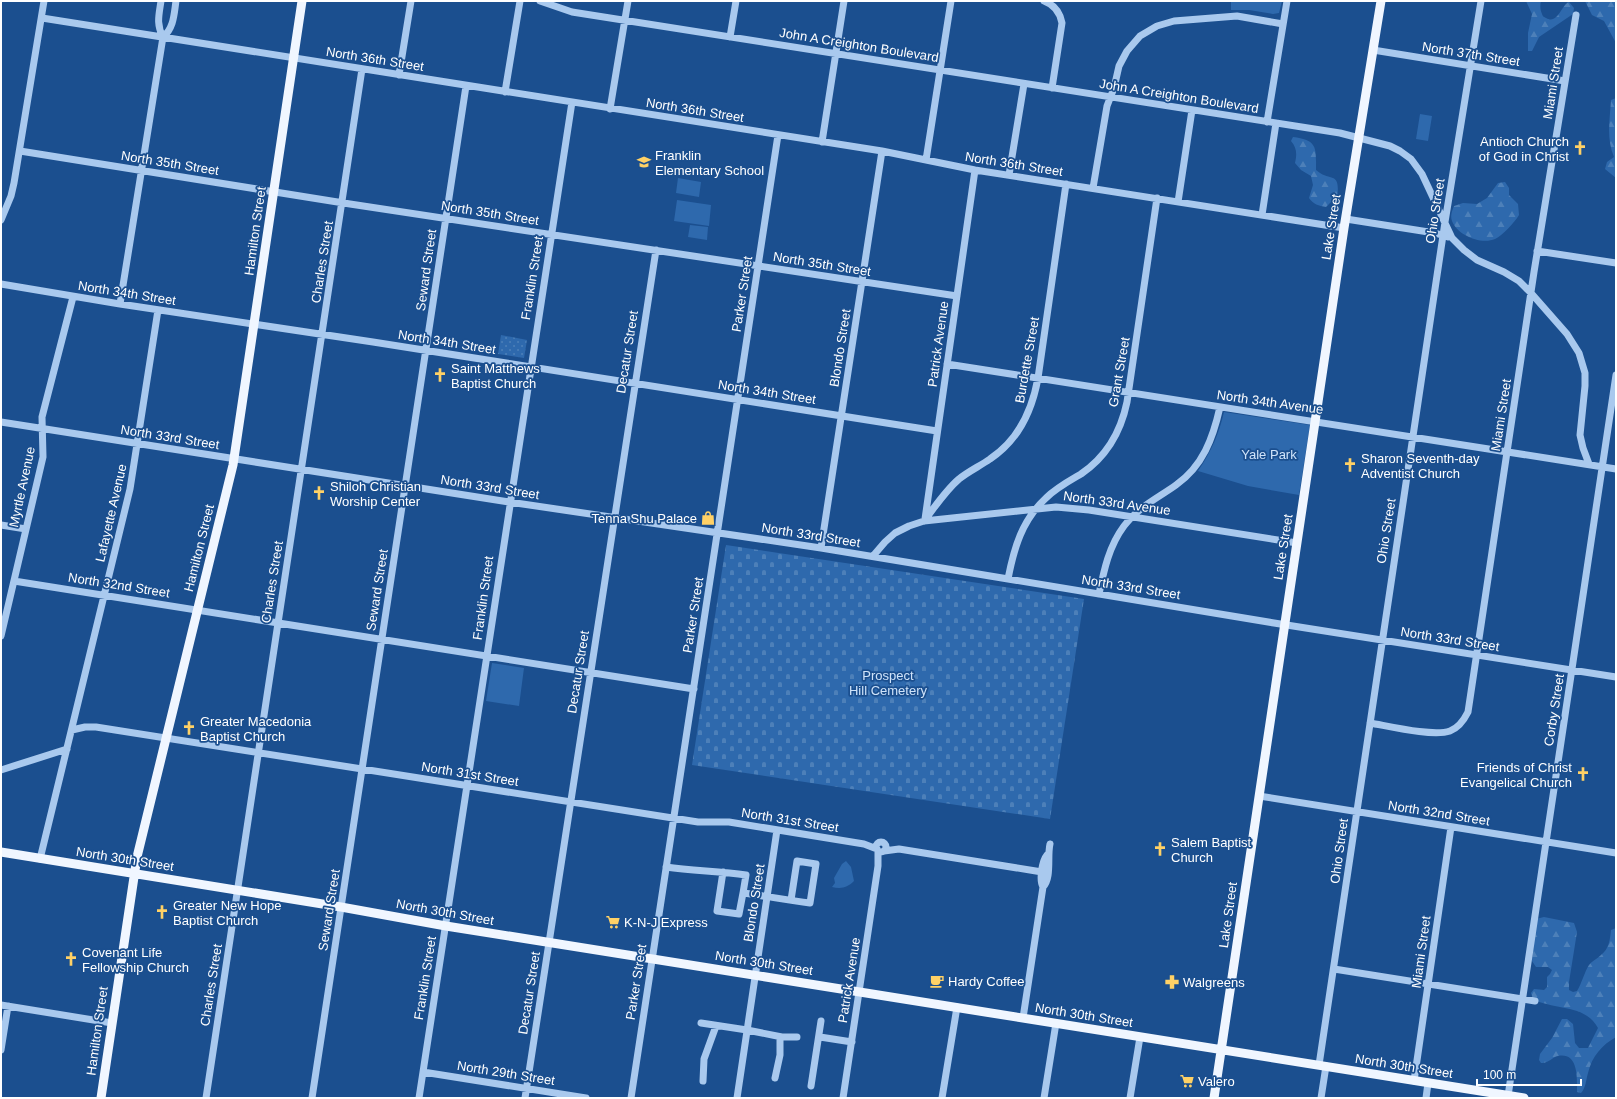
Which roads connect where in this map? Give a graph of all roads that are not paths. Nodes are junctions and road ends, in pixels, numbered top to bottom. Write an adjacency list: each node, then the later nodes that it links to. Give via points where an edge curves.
1 (44, 1): 17 (street)
2 (161, 1): 20 (street, via 158,21)
3 (176, 1): 20 (street, via 173,24)
4 (302, 1): 24 (main road, Hamilton Street)
5 (411, 1): 28 (street)
6 (520, 1): 33 (street)
7 (540, 1): 18 (street, John A Creighton Boulevard, via 572,12)
8 (628, 1): 18 (street)
9 (736, 1): 21 (street)
10 (844, 1): 23 (street)
11 (952, 1): 27 (street)
12 (1044, 1): 32 (street, via 1055,7 1062,23)
13 (1287, 1): 19 (street)
14 (1381, 1): 22 (main road, Lake Street)
15 (1481, 1): 25 (street, Ohio Street)
16 (1576, 15): 29 (street, Miami Street)
17 (42, 18): 20 (street, North 36th Street); 43 (street)
18 (625, 20): 21 (street, John A Creighton Boulevard); 36 (street)
19 (1283, 24): 34 (street, via 1237,16 1174,21 1157,26 1140,36 1127,51); 38 (street)
20 (163, 37): 24 (street, North 36th Street); 47 (street)
21 (730, 37): 23 (street, John A Creighton Boulevard)
22 (1373, 50): 25 (street, North 37th Street); 41 (main road, Lake Street)
23 (836, 54): 27 (street, John A Creighton Boulevard); 42 (street)
24 (294, 58): 26 (street, North 36th Street); 51 (main road, Hamilton Street)
25 (1470, 66): 29 (street, North 37th Street); 58 (street, Ohio Street)
26 (362, 69): 28 (street, North 36th Street); 53 (street, Charles Street)
27 (940, 71): 30 (street, John A Creighton Boulevard); 45 (street)
28 (399, 75): 31 (street, North 36th Street)
29 (1565, 81): 64 (street, Miami Street)
30 (1024, 84): 32 (street, John A Creighton Boulevard); 48 (street)
31 (466, 86): 33 (street, North 36th Street); 56 (street, Seward Street)
32 (1052, 88): 34 (street, John A Creighton Boulevard)
33 (505, 92): 35 (street, North 36th Street)
34 (1110, 97): 37 (street, John A Creighton Boulevard); 50 (street)
35 (572, 102): 36 (street, North 36th Street); 60 (street, Franklin Street)
36 (610, 108): 40 (street, North 36th Street)
37 (1192, 110): 38 (street, John A Creighton Boulevard); 54 (street)
38 (1267, 122): 39 (street, John A Creighton Boulevard)
39 (1276, 123): 41 (street, John A Creighton Boulevard); 55 (street)
40 (778, 135): 42 (street, North 36th Street); 66 (street, Parker Street)
41 (1358, 138): 58 (street, John A Creighton Boulevard, via 1390,146 1411,159 1422,174); 59 (main road, Lake Street)
42 (822, 142): 44 (street, North 36th Street)
43 (20, 151): 47 (street, North 35th Street); 57 (street, via 11,196)
44 (882, 151): 45 (street, North 36th Street); 67 (street, Blondo Street)
45 (926, 160): 46 (street, North 36th Street)
46 (975, 170): 48 (street, North 36th Street); 70 (street, Patrick Avenue)
47 (141, 171): 51 (street, North 35th Street); 72 (street)
48 (1009, 175): 49 (street, North 36th Street)
49 (1066, 184): 50 (street, North 36th Street); 80 (street, Burdette Street)
50 (1093, 188): 52 (street, North 36th Street)
51 (273, 192): 53 (street, North 35th Street); 74 (main road, Hamilton Street)
52 (1157, 198): 54 (street, North 36th Street); 82 (street, Grant Street)
53 (343, 202): 56 (street, North 35th Street); 75 (street, Charles Street)
54 (1178, 202): 55 (street, North 36th Street)
55 (1262, 215): 59 (street, North 36th Street)
56 (446, 218): 60 (street, North 35th Street); 76 (street, Seward Street)
57 (1, 220)
58 (1445, 222): 61 (street, Ohio Street); 62 (street, John A Creighton Boulevard)
59 (1345, 224): 61 (street, North 36th Street); 86 (main road, Lake Street)
60 (551, 234): 63 (street, North 35th Street); 78 (street, Franklin Street)
61 (1443, 236): 62 (street, North 36th Street); 90 (street, Ohio Street)
62 (1452, 238): 69 (street, John A Creighton Boulevard, via 1470,255 1519,281)
63 (656, 250): 66 (street, North 35th Street); 81 (street, Decatur Street)
64 (1538, 250): 65 (street); 69 (street, Miami Street)
65 (1616, 263)
66 (758, 266): 67 (street, North 35th Street); 83 (street, Parker Street)
67 (862, 282): 70 (street, North 35th Street); 85 (street, Blondo Street)
68 (1, 284): 71 (street, North 34th Street)
69 (1532, 293): 92 (street, Miami Street); 94 (street, John A Creighton Boulevard, via 1567,334 1576,347 1583,366 1586,386 1580,435)
70 (957, 296): 77 (street, Patrick Avenue)
71 (73, 297): 72 (street, North 34th Street); 88 (street, Myrtle Avenue, via 42,417)
72 (120, 304): 73 (street, North 34th Street)
73 (158, 310): 74 (street, North 34th Street); 91 (street, Lafayette Avenue)
74 (255, 325): 75 (street, North 34th Street); 93 (main road, Hamilton Street)
75 (322, 335): 76 (street, North 34th Street); 97 (street, Charles Street)
76 (426, 350): 78 (street, North 34th Street); 98 (street, Seward Street)
77 (947, 364): 80 (street, North 34th Avenue); 89 (street, Patrick Avenue)
78 (530, 367): 81 (street, North 34th Street); 99 (street, Franklin Street)
79 (1616, 376): 95 (street, Corby Street)
80 (1038, 378): 82 (street, North 34th Avenue); 103 (street, Burdette Street, via 1030,410 1015,437 998,454 955,483)
81 (634, 383): 83 (street, North 34th Street); 101 (street, Decatur Street)
82 (1129, 392): 84 (street, North 34th Avenue); 100 (street, Grant Street, via 1120,425 1105,452 1089,468 1050,493)
83 (738, 400): 85 (street, North 34th Street); 106 (street, Parker Street)
84 (1220, 407): 86 (street, North 34th Avenue); 102 (street, via 1210,443 1196,466 1176,485 1144,505)
85 (842, 416): 89 (street, North 34th Street); 108 (street, Blondo Street)
86 (1315, 421): 90 (street, North 34th Avenue); 107 (main road, Lake Street)
87 (1, 422): 88 (street, North 33rd Street)
88 (43, 429): 91 (street, North 33rd Street); 105 (street, Myrtle Avenue, via 43,457)
89 (937, 431): 103 (street, Patrick Avenue)
90 (1413, 436): 92 (street, North 34th Avenue); 120 (street, Ohio Street)
91 (138, 444): 93 (street, North 33rd Street); 113 (street, Lafayette Avenue)
92 (1507, 451): 94 (street, North 34th Avenue); 121 (street, Miami Street)
93 (234, 459): 97 (street, North 33rd Street); 114 (main road, Hamilton Street)
94 (1589, 464): 95 (street)
95 (1603, 466): 96 (street); 123 (street, Corby Street)
96 (1616, 469)
97 (302, 470): 98 (street, North 33rd Street); 116 (street, Charles Street)
98 (405, 486): 99 (street, North 33rd Street); 119 (street, Seward Street)
99 (509, 502): 101 (street, North 33rd Street); 122 (street, Franklin Street)
100 (1036, 508): 102 (street, North 33rd Avenue, via 1068,508); 103 (street, North 33rd Avenue); 110 (street, Grant Street, via 1018,539)
101 (614, 517): 106 (street, North 33rd Street); 124 (street, Decatur Street)
102 (1132, 517): 107 (street, North 33rd Avenue); 112 (street, via 1112,545)
103 (924, 521): 109 (street, North 33rd Avenue, via 895,534)
104 (1, 525): 105 (street)
105 (26, 529): 111 (street, Myrtle Avenue)
106 (718, 532): 108 (street, North 33rd Street); 126 (street, Parker Street)
107 (1297, 543): 117 (main road, Lake Street)
108 (821, 548): 109 (street, North 33rd Street)
109 (874, 556): 110 (street, North 33rd Street)
110 (1008, 579): 112 (street, North 33rd Street)
111 (14, 581): 113 (street, North 32nd Street); 115 (street, Myrtle Avenue)
112 (1100, 594): 117 (street, North 33rd Street)
113 (105, 595): 114 (street, North 32nd Street); 128 (street, Lafayette Avenue)
114 (198, 609): 116 (street, North 32nd Street); 129 (main road, Hamilton Street)
115 (3, 620): 118 (street, Myrtle Avenue)
116 (278, 623): 119 (street, North 32nd Street); 131 (street, Charles Street)
117 (1285, 625): 120 (street, North 33rd Street); 135 (main road, Lake Street)
118 (1, 636)
119 (381, 639): 122 (street, North 32nd Street); 132 (street, Seward Street)
120 (1382, 640): 121 (street, North 33rd Street); 127 (street, Ohio Street)
121 (1477, 655): 123 (street, North 33rd Street); 127 (street, Miami Street, via 1468,712 1453,730 1438,733)
122 (486, 656): 124 (street, North 32nd Street); 134 (street, Franklin Street)
123 (1572, 670): 125 (street, North 33rd Street); 142 (street, Corby Street)
124 (590, 672): 126 (street, North 32nd Street); 136 (street, Decatur Street)
125 (1616, 677)
126 (694, 688): 138 (street, Parker Street)
127 (1370, 723): 137 (street, Ohio Street)
128 (72, 730): 129 (street, North 31st Street, via 92,727); 130 (street, Lafayette Avenue)
129 (167, 738): 131 (street, North 31st Street); 154 (main road, Hamilton Street)
130 (67, 749): 133 (street); 150 (street, Lafayette Avenue)
131 (259, 752): 132 (street, North 31st Street); 156 (street, Charles Street)
132 (362, 768): 134 (street, North 31st Street); 160 (street, Seward Street)
133 (1, 770)
134 (467, 786): 136 (street, North 31st Street); 161 (street, Franklin Street)
135 (1259, 796): 137 (street, North 32nd Street); 185 (main road, Lake Street)
136 (570, 802): 138 (street, North 31st Street); 162 (street, Decatur Street)
137 (1357, 812): 139 (street, North 32nd Street); 164 (street, Ohio Street)
138 (674, 818): 140 (street, North 31st Street, via 700,822 729,822); 151 (street, Parker Street)
139 (1452, 828): 142 (street, North 32nd Street); 166 (street, Miami Street)
140 (777, 830): 143 (street, North 31st Street); 158 (street, Blondo Street)
141 (882, 842): 143 (street, North 31st Street); 145 (street, North 31st Street); 146 (street, Patrick Avenue, via 886,846)
142 (1546, 842): 148 (street, North 32nd Street); 168 (street, Corby Street)
143 (864, 844): 146 (street, North 31st Street)
144 (1050, 844): 149 (street)
145 (899, 849): 146 (street, North 31st Street); 153 (street, North 31st Street)
146 (881, 850): 167 (street, Patrick Avenue)
147 (1, 852): 150 (main road, North 30th Street)
148 (1616, 853)
149 (1048, 855): 153 (street, via 1044,860); 155 (street, via 1046,882)
150 (40, 859): 154 (main road, North 30th Street)
151 (666, 867): 152 (street, via 697,872); 163 (street, Parker Street)
152 (723, 872): 157 (street, via 746,875); 157 (street, via 717,911 740,914)
153 (1042, 872): 155 (street)
154 (134, 874): 156 (main road, North 30th Street); 174 (main road, Hamilton Street)
155 (1043, 887): 172 (street)
156 (238, 890): 160 (main road, North 30th Street); 196 (street, Charles Street)
157 (743, 893): 158 (street)
158 (767, 896): 159 (street); 165 (street, Blondo Street)
159 (791, 900): 159 (street, via 810,903 816,864 796,861)
160 (341, 906): 161 (main road, North 30th Street); 197 (street, Seward Street)
161 (446, 926): 162 (main road, North 30th Street); 187 (street, Franklin Street)
162 (549, 943): 163 (main road, North 30th Street); 193 (street, Decatur Street)
163 (652, 959): 165 (main road, North 30th Street); 201 (street, Parker Street)
164 (1334, 969): 166 (street); 186 (street, Ohio Street)
165 (755, 975): 167 (main road, North 30th Street); 178 (street, Blondo Street)
166 (1428, 984): 168 (street); 189 (street, Miami Street)
167 (860, 991): 171 (main road, North 30th Street); 183 (street, Patrick Avenue)
168 (1523, 999): 169 (street); 194 (street, Corby Street)
169 (1535, 1001)
170 (4, 1006): 174 (street); 184 (street)
171 (958, 1007): 172 (main road, North 30th Street); 204 (street)
172 (1023, 1018): 175 (main road, North 30th Street)
173 (821, 1021): 181 (street)
174 (112, 1023): 195 (main road, Hamilton Street)
175 (1056, 1023): 182 (main road, North 30th Street); 205 (street)
176 (701, 1024): 177 (street)
177 (716, 1026): 178 (street); 190 (street, via 704,1059)
178 (747, 1030): 179 (street); 202 (street, Blondo Street)
179 (780, 1037): 180 (street); 188 (street, via 780,1055)
180 (797, 1037)
181 (820, 1037): 183 (street); 192 (street)
182 (1140, 1037): 185 (main road, North 30th Street); 206 (street)
183 (852, 1042): 203 (street, Patrick Avenue)
184 (1, 1050)
185 (1222, 1050): 186 (main road, North 30th Street); 207 (main road, Lake Street)
186 (1322, 1066): 189 (main road, North 30th Street); 208 (street, Ohio Street)
187 (423, 1072): 193 (street, North 29th Street); 198 (street, Franklin Street)
188 (775, 1078)
189 (1414, 1080): 191 (main road, North 30th Street)
190 (702, 1081)
191 (1428, 1083): 194 (main road, North 30th Street); 209 (street)
192 (811, 1086)
193 (526, 1088): 199 (street, Decatur Street); 200 (street, North 29th Street)
194 (1508, 1096): 210 (main road, North 30th Street)
195 (100, 1098)
196 (206, 1098)
197 (312, 1098)
198 (419, 1098)
199 (525, 1098)
200 (586, 1098)
201 (631, 1098)
202 (737, 1098)
203 (843, 1098)
204 (942, 1098)
205 (1044, 1098)
206 (1130, 1098)
207 (1214, 1098)
208 (1321, 1098)
209 (1426, 1098)
210 (1524, 1098)

